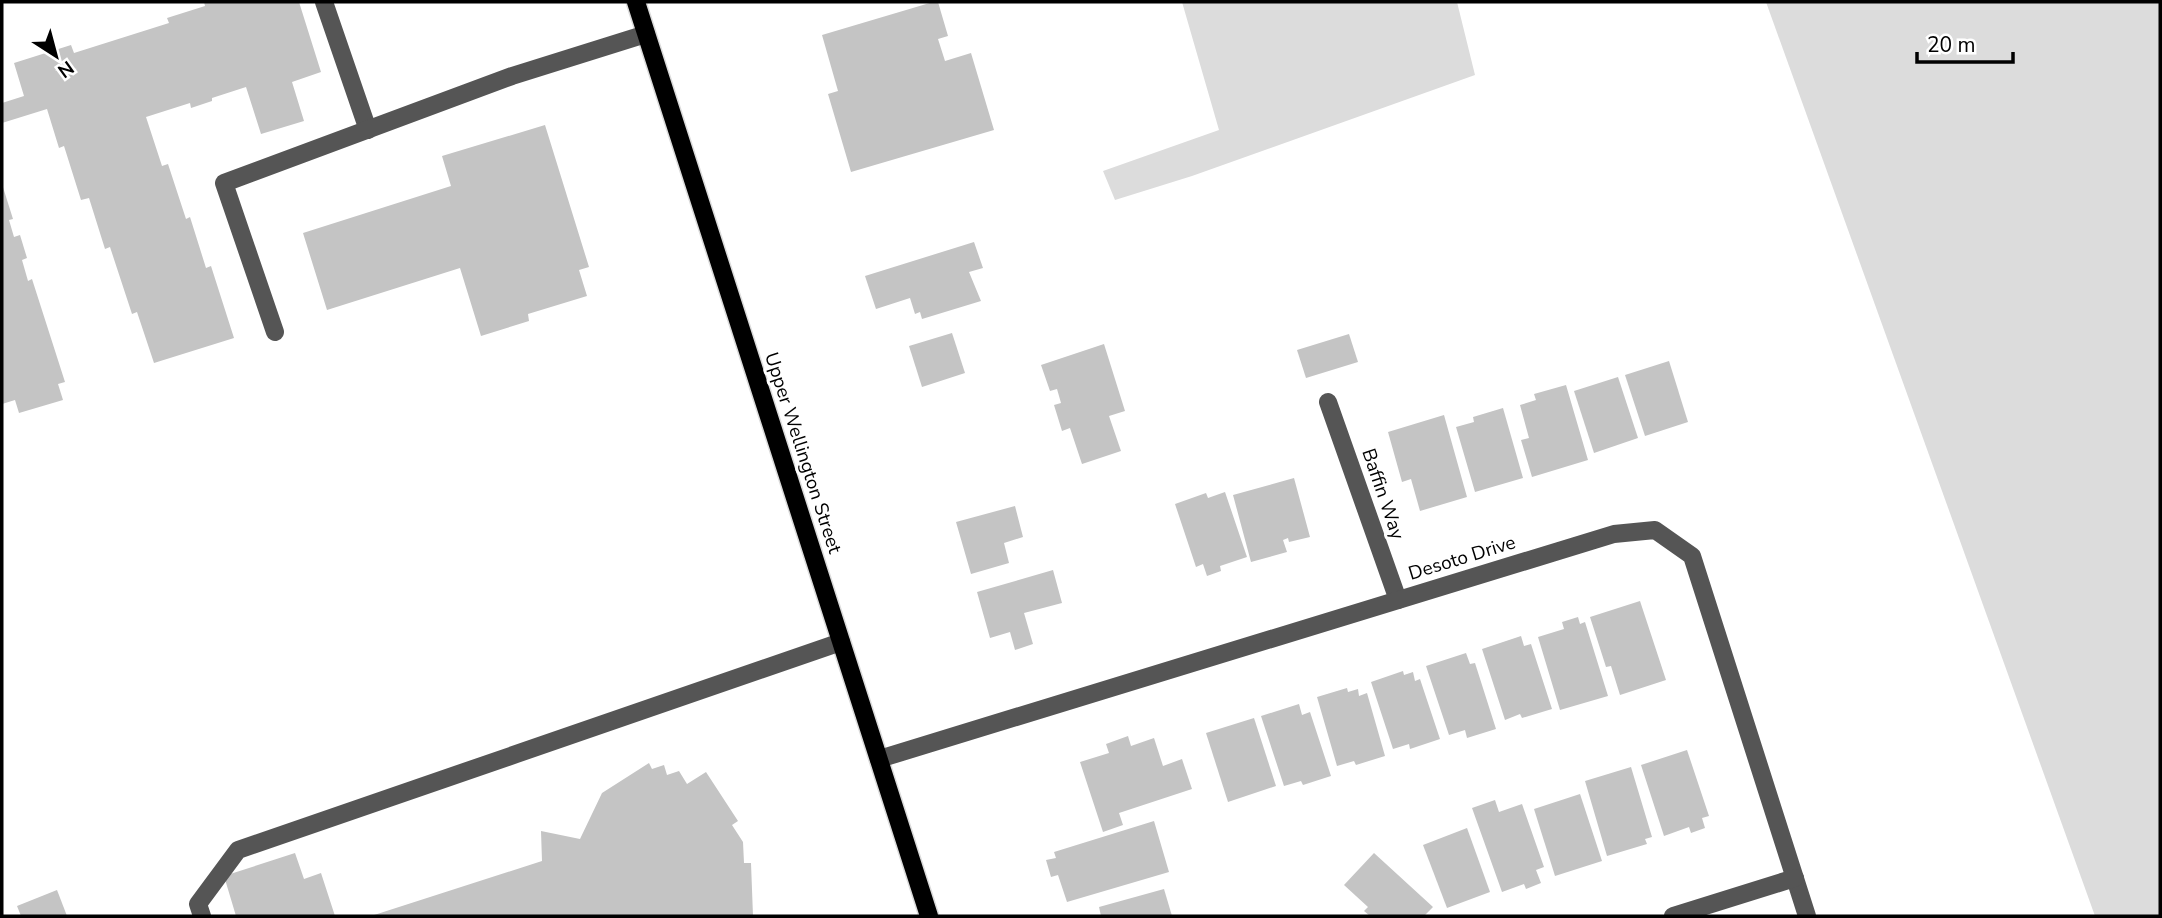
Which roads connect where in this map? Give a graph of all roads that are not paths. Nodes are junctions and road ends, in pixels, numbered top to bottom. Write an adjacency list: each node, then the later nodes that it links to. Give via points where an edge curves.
1 (324, 2): 4 (street)
2 (636, 2): 3 (main road, Upper Wellington Street)
3 (646, 34): 4 (street, via 512,76); 8 (main road, Upper Wellington Street)
4 (368, 130): 5 (street, via 225,183)
5 (275, 332)
6 (1328, 402): 7 (street, Baffin Way)
7 (1398, 600): 9 (street, Desoto Drive); 10 (street, Desoto Drive, via 1614,534 1656,530 1692,556)
8 (841, 642): 9 (main road, Upper Wellington Street); 11 (street, via 238,850 198,904)
9 (879, 759): 12 (main road, Upper Wellington Street)
10 (1795, 877): 13 (street); 14 (street, Desoto Drive)
11 (202, 916)
12 (929, 916)
13 (1673, 916)
14 (1807, 916)

